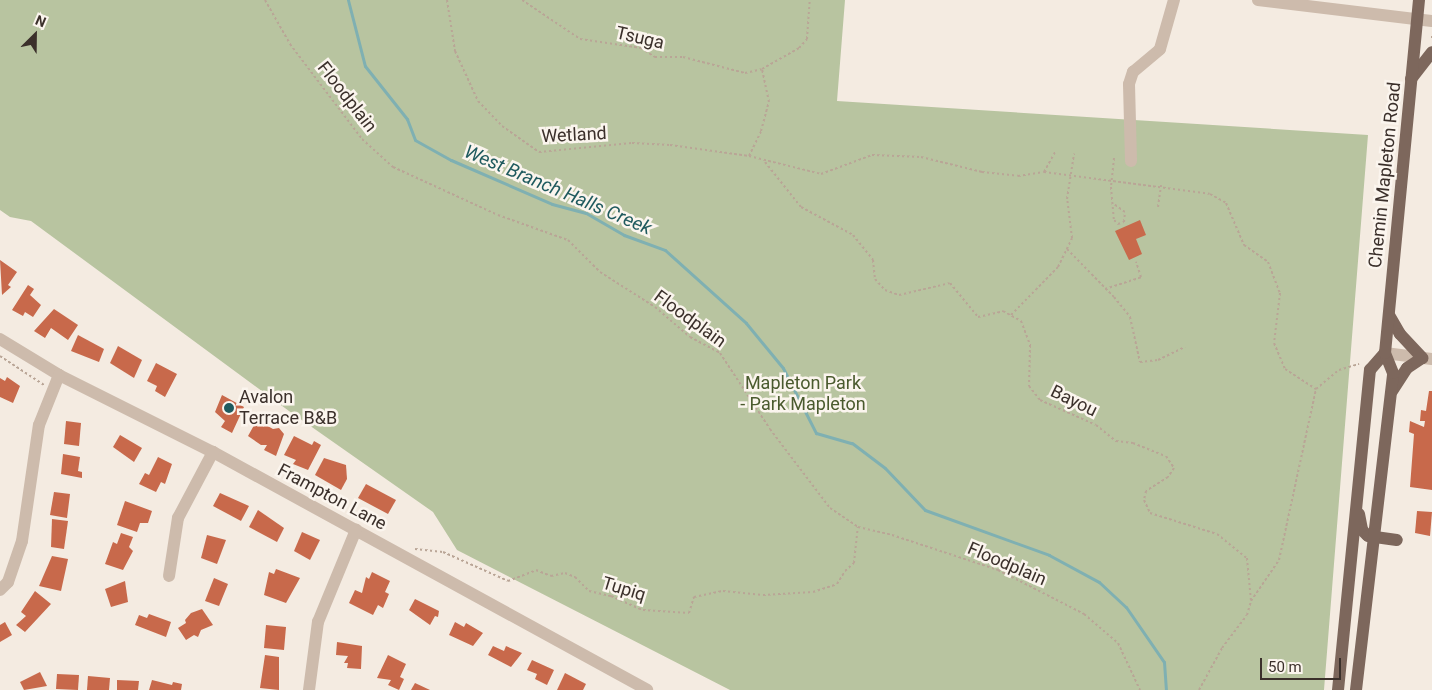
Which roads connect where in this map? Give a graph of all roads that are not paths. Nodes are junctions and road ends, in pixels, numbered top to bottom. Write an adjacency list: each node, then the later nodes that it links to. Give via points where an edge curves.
1 (1174, 0): 8 (street, via 1160,49 1133,72 1129,84)
2 (1258, 0): 4 (street)
3 (1419, 0): 4 (main road, Chemin Mapleton Road)
4 (1417, 20): 5 (street); 7 (main road, Chemin Mapleton Road)
5 (1432, 21)
6 (1432, 52): 7 (main road)
7 (1411, 79): 9 (main road, Chemin Mapleton Road)
8 (1131, 160)
9 (1389, 315): 11 (main road, Chemin Mapleton Road); 12 (main road, via 1400,334)
10 (0, 338): 13 (street, Frampton Lane)
11 (1385, 354): 12 (street); 14 (main road, Chemin Mapleton Road, via 1392,372); 16 (main road, via 1370,370)
12 (1427, 358): 14 (main road, via 1407,368)
13 (58, 375): 15 (street, Frampton Lane); 23 (street, via 39,425 22,540 8,582)
14 (1389, 398): 17 (main road, Chemin Mapleton Road)
15 (213, 452): 18 (street, Frampton Lane); 22 (street, via 178,518)
16 (1357, 499): 19 (main road, via 1362,530); 26 (main road)
17 (1376, 516): 19 (main road, Chemin Mapleton Road); 20 (main road, via 1382,532)
18 (356, 530): 24 (street, via 318,622); 25 (street, Frampton Lane)
19 (1373, 538): 20 (main road); 21 (main road, Chemin Mapleton Road)
20 (1397, 540): 21 (main road, via 1381,542 1374,549)
21 (1370, 561): 27 (main road, Chemin Mapleton Road)
22 (169, 576)
23 (0, 590)
24 (308, 690)
25 (647, 690)
26 (1338, 690)
27 (1356, 690)

